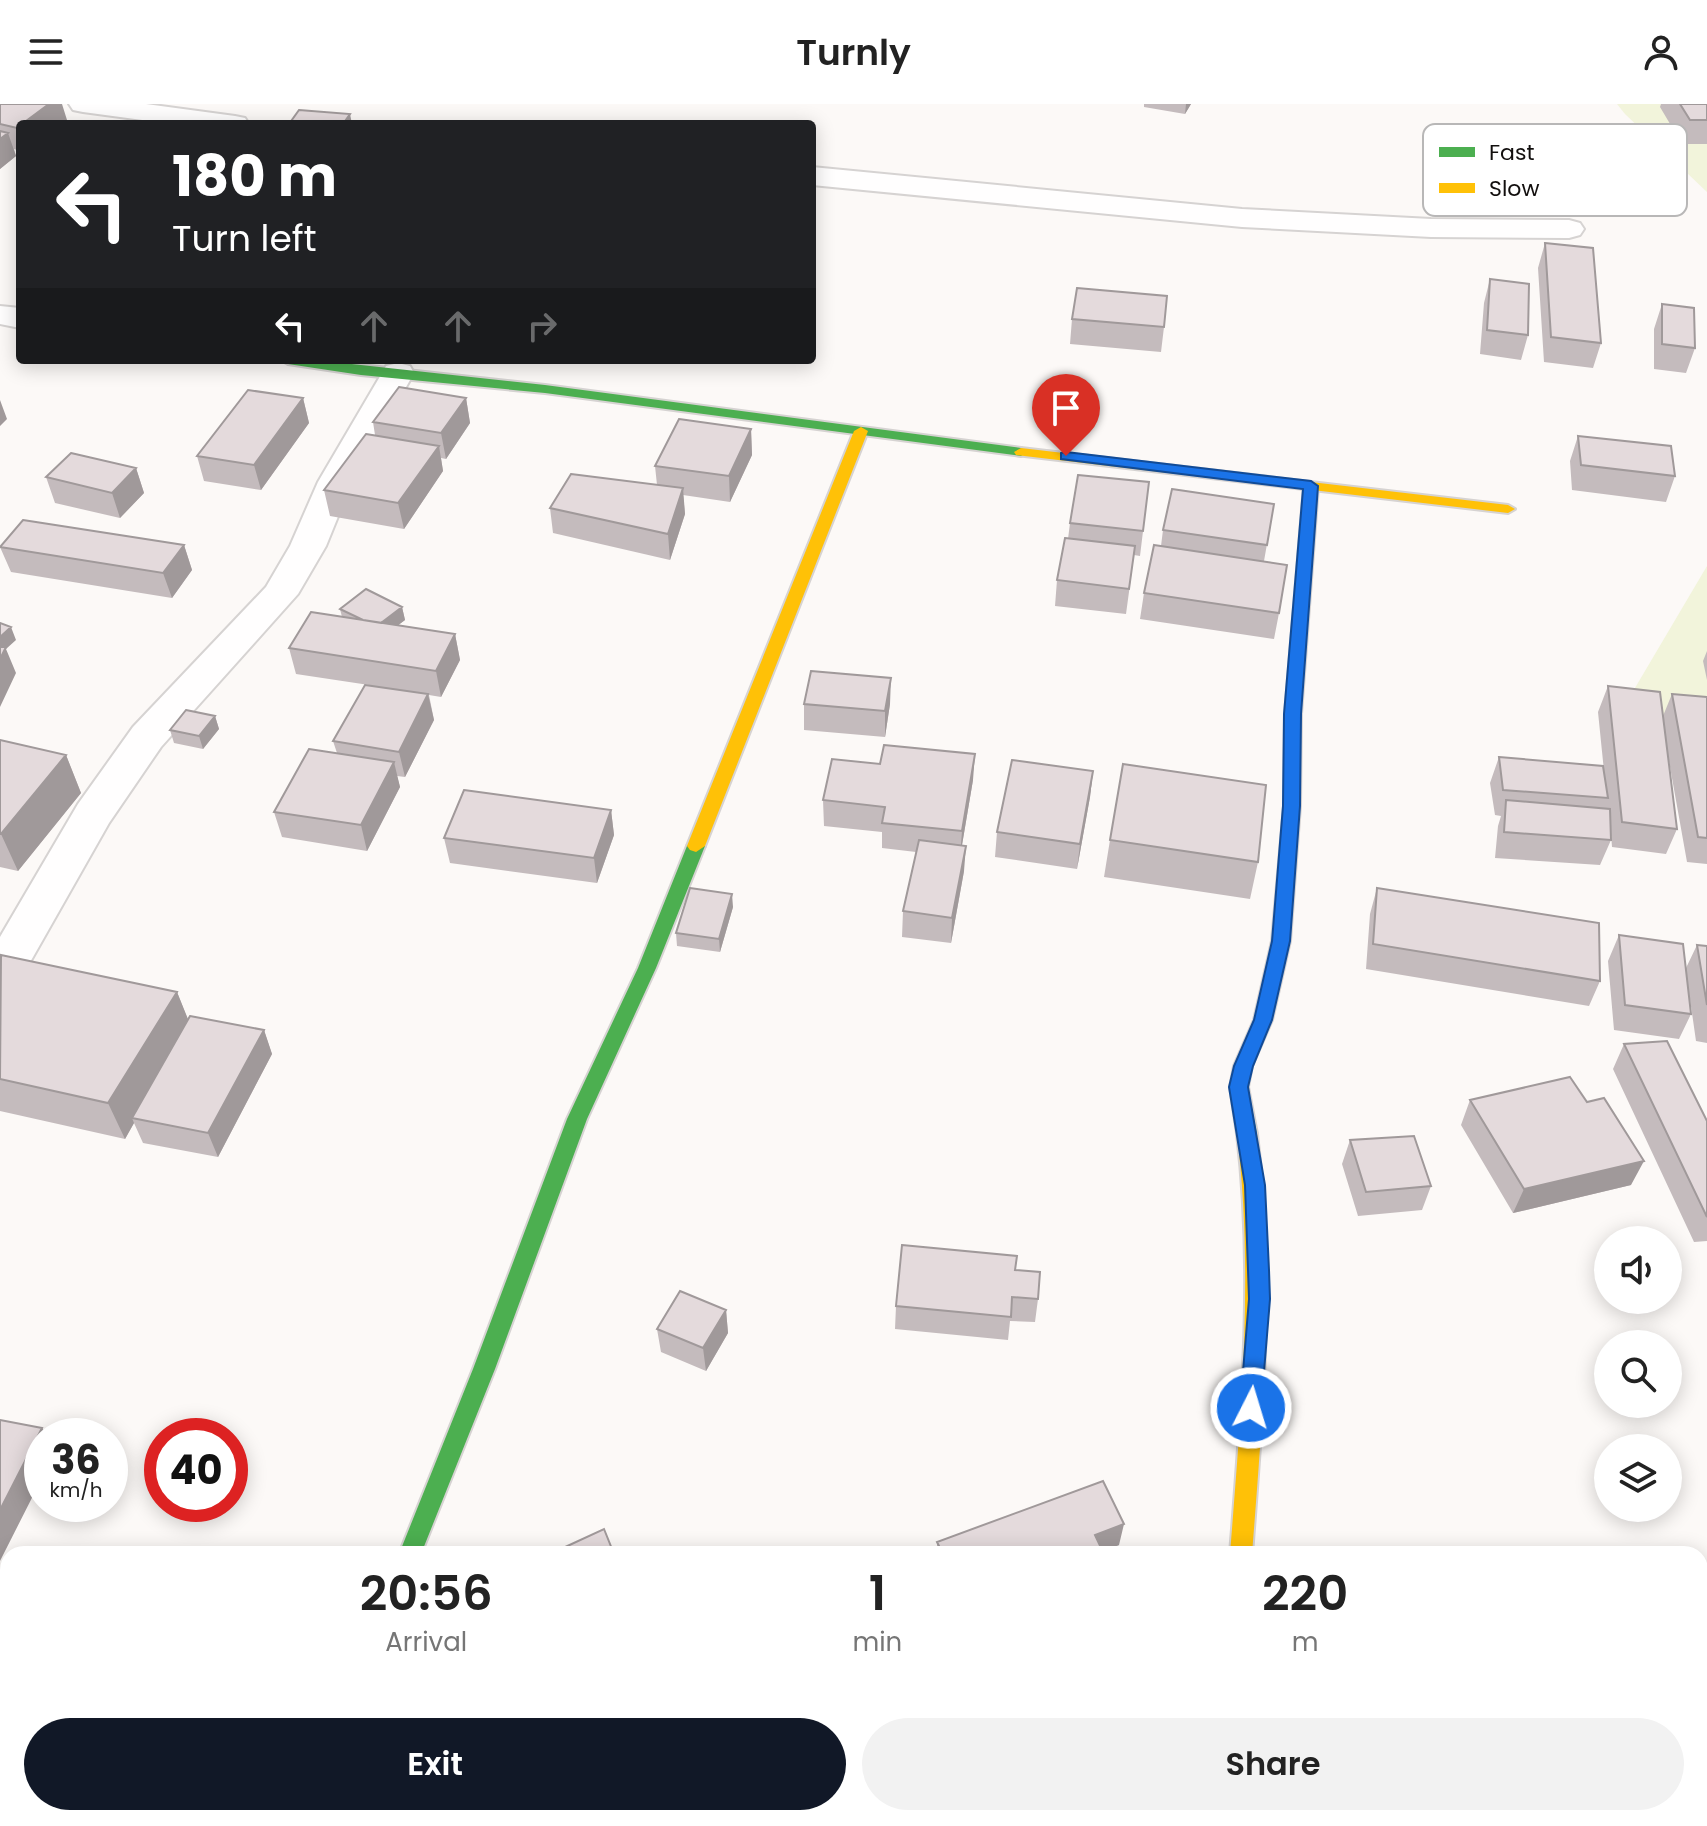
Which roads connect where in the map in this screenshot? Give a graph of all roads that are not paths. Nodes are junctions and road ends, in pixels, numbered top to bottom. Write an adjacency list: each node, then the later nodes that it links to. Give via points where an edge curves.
1 (83, 104): 2 (street)
2 (205, 120)
3 (816, 176): 4 (street, via 1242,218)
4 (1569, 229)
5 (309, 364): 6 (street)
6 (398, 373): 7 (street); 10 (street, via 335,482 280,594 147,737 93,814)
7 (861, 431): 8 (street); 11 (street, via 647,968 577,1119)
8 (1311, 486): 9 (street); 12 (street, via 1281,941 1263,1020 1239,1087 1255,1185 1259,1299)
9 (1508, 509)
10 (0, 975)
11 (413, 1546)
12 (1242, 1546)

